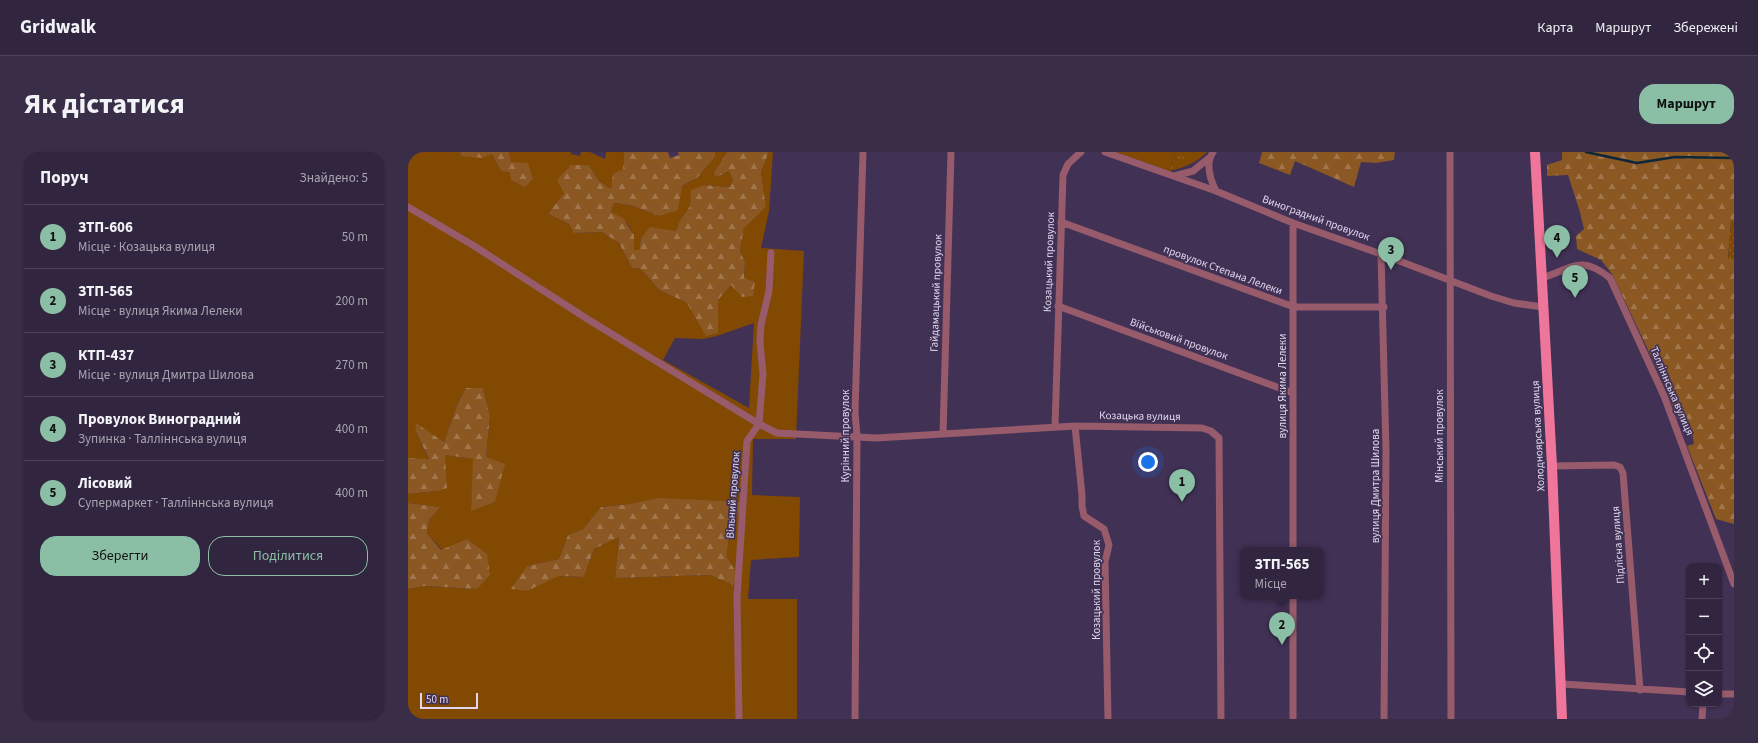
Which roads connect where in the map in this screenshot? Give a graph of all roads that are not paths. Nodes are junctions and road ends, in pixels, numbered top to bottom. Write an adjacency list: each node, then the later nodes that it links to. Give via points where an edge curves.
1 (863, 152): 26 (street, Курінний провулок, via 855,412)
2 (951, 152): 25 (street, Гайдамацький провулок)
3 (1081, 152): 11 (street, Козацький провулок, via 1068,164 1064,175)
4 (1105, 152): 8 (street, Виноградний провулок)
5 (1450, 152): 16 (street, Мінський провулок)
6 (1535, 152): 15 (main road, Холодноярська вулиця)
7 (1211, 155): 8 (street, via 1193,170); 9 (street, via 1209,177)
8 (1174, 176): 9 (street, Виноградний провулок)
9 (1216, 192): 12 (street, Виноградний провулок)
10 (408, 207): 22 (street)
11 (1061, 222): 17 (street, Козацький провулок); 18 (street, провулок Степана Лелеки)
12 (1293, 223): 14 (street, Виноградний провулок); 18 (street, вулиця Якима Лелеки)
13 (771, 254): 22 (street, via 768,291 761,325 763,374)
14 (1381, 254): 16 (street, Виноградний провулок); 19 (street, вулиця Дмитра Шилова)
15 (1542, 278): 20 (main road, Холодноярська вулиця); 29 (street, Талліннська вулиця, via 1572,266 1588,265 1600,269 1610,278 1664,396)
16 (1450, 281): 20 (street, Виноградний провулок, via 1514,303); 43 (street, Мінський провулок)
17 (1058, 306): 21 (street, Військовий провулок); 24 (street, Козацький провулок)
18 (1294, 307): 19 (street, провулок Степана Лелеки); 21 (street, вулиця Якима Лелеки)
19 (1384, 307): 42 (street, вулиця Дмитра Шилова)
20 (1544, 307): 27 (main road, Холодноярська вулиця)
21 (1293, 393): 28 (street, вулиця Якима Лелеки)
22 (759, 424): 26 (street, Козацька вулиця, via 777,433); 37 (street, Вільний провулок, via 747,441 737,598)
23 (1075, 426): 24 (street, Козацька вулиця); 39 (street, Козацький провулок, via 1084,516 1104,529 1109,545 1105,562); 40 (street, Козацька вулиця, via 1202,428 1219,438)
24 (1055, 427): 25 (street, Козацька вулиця)
25 (943, 434): 26 (street, Козацька вулиця, via 876,438)
26 (857, 436): 38 (street, Курінний провулок)
27 (1552, 466): 31 (main road, Холодноярська вулиця); 32 (street, Підлісна вулиця, via 1614,465 1620,467 1623,472)
28 (1293, 547)
29 (1734, 584)
30 (1292, 599): 41 (street)
31 (1562, 684): 32 (street); 44 (main road, Холодноярська вулиця)
32 (1640, 690): 33 (street)
33 (1686, 692)
34 (1722, 694): 35 (street)
35 (1734, 694)
36 (1703, 707): 45 (street)
37 (739, 719)
38 (855, 719)
39 (1108, 719)
40 (1221, 719)
41 (1293, 719)
42 (1384, 719)
43 (1451, 719)
44 (1562, 719)
45 (1702, 719)

